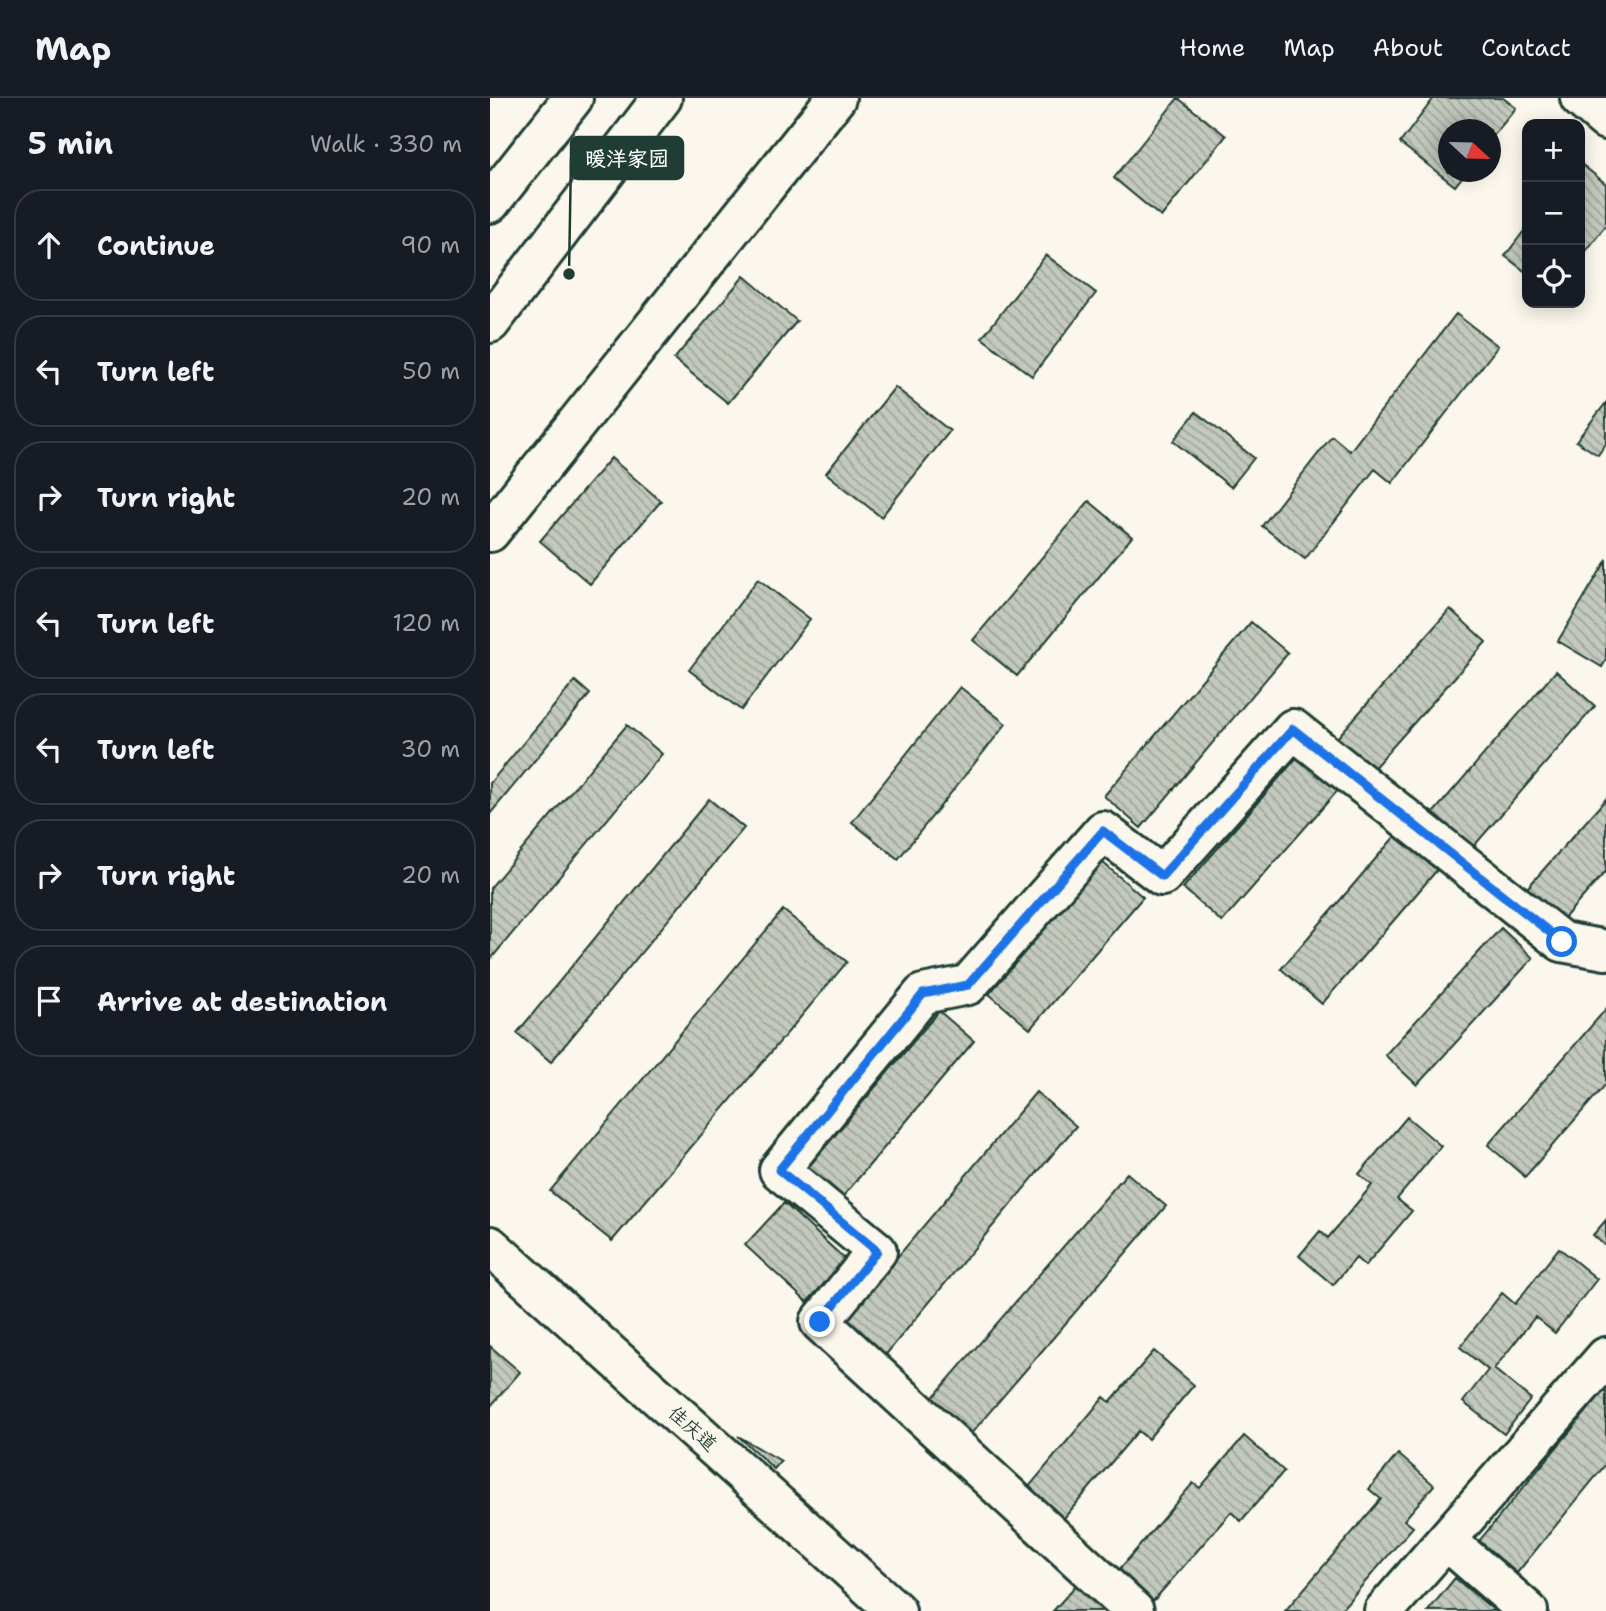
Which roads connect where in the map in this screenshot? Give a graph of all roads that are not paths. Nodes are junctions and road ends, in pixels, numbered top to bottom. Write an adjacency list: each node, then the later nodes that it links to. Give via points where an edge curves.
1 (573, 98): 6 (street)
2 (662, 98): 7 (street)
3 (836, 98): 8 (street)
4 (1580, 98): 5 (street)
5 (1606, 120)
6 (490, 203)
7 (490, 323)
8 (490, 532)
9 (1606, 950): 14 (street, via 1562,942 1293,729 1162,876 1103,831 968,985 923,994 779,1170 877,1251 820,1322)
10 (490, 1245): 13 (street, 佳庆道)
11 (1606, 1357): 12 (street)
12 (1446, 1540): 15 (street); 16 (street)
13 (896, 1611)
14 (1134, 1611)
15 (1384, 1611)
16 (1528, 1611)

